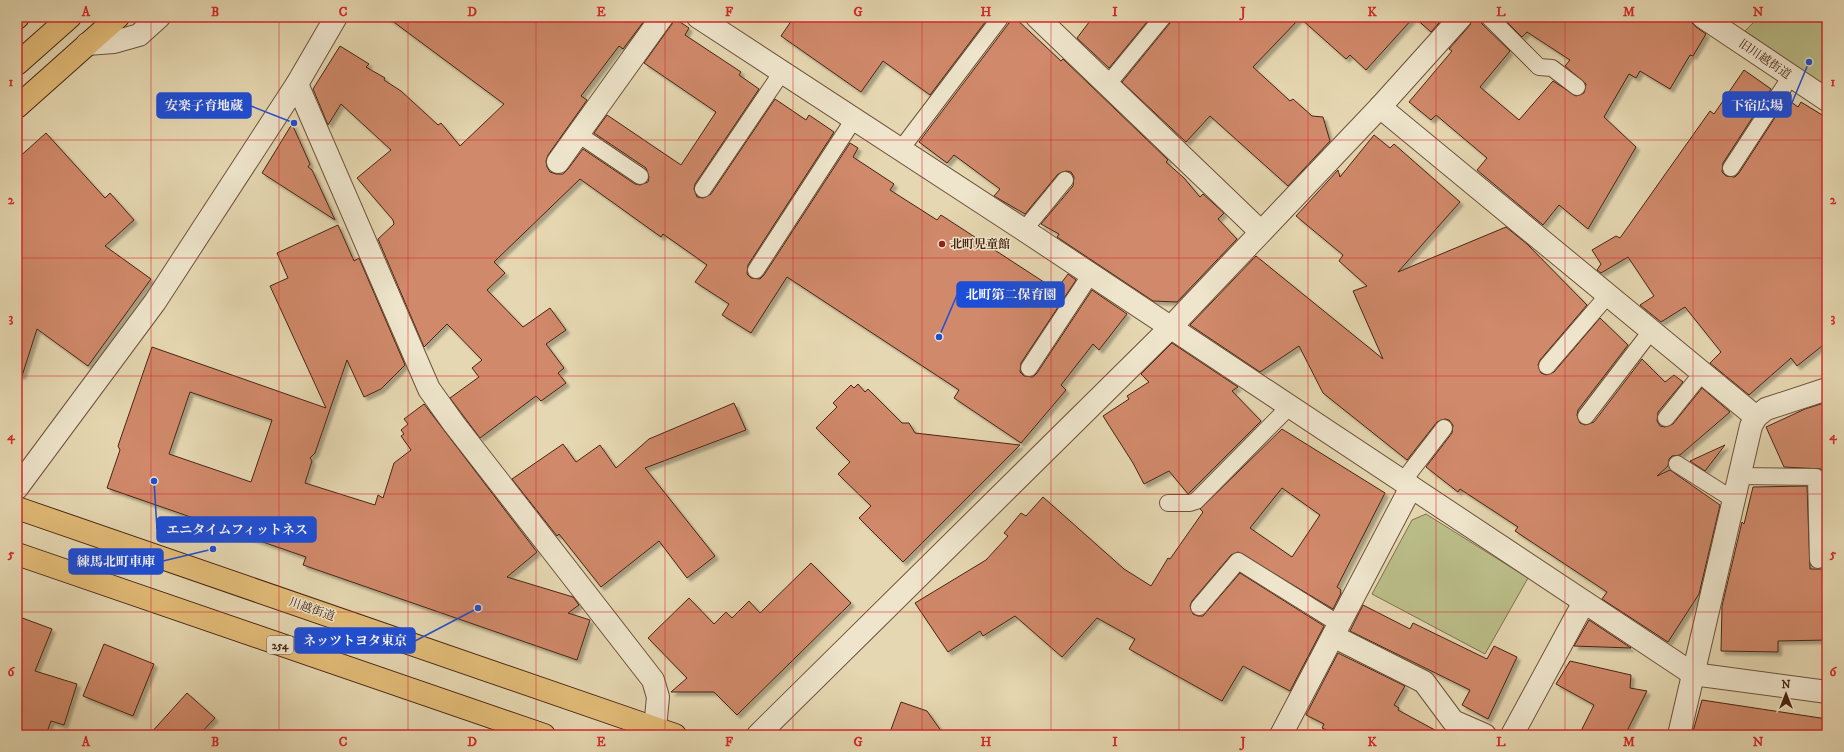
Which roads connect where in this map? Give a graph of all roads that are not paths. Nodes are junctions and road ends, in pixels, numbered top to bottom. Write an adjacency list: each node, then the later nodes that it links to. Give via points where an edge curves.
1 (70, 17): 14 (main road)
2 (118, 17): 13 (main road)
3 (159, 17): 13 (street, via 139,35 114,42)
4 (336, 17): 17 (street)
5 (662, 17): 24 (street)
6 (698, 17): 15 (street)
7 (1001, 17): 25 (lane)
8 (1037, 17): 18 (street)
9 (1163, 17): 18 (lane)
10 (1460, 17): 22 (street)
11 (1489, 17): 19 (lane, via 1539,67 1552,68)
12 (1703, 17): 16 (street, 旧川越街道)
13 (87, 44): 21 (main road)
14 (17, 64)
15 (782, 72): 23 (street); 30 (lane)
16 (1791, 76): 20 (street, 旧川越街道); 27 (lane)
17 (297, 84): 50 (street, via 155,302); 61 (street, via 429,389 458,430 653,680 658,697)
18 (1108, 84): 32 (street)
19 (1577, 87)
20 (1827, 100)
21 (17, 107)
22 (1380, 107): 32 (street); 35 (street)
23 (854, 118): 25 (street); 33 (lane)
24 (578, 134): 26 (street); 28 (lane)
25 (901, 149): 31 (street)
26 (558, 162)
27 (1731, 168)
28 (640, 176)
29 (1065, 180): 31 (lane)
30 (703, 188)
31 (1024, 230): 34 (street)
32 (1261, 232): 36 (street)
33 (756, 270)
34 (1091, 274): 36 (street); 39 (lane)
35 (1608, 295): 37 (street); 38 (lane)
36 (1171, 327): 42 (street); 64 (street)
37 (1651, 331): 40 (street); 43 (lane)
38 (1547, 366)
39 (1029, 368)
40 (1702, 373): 44 (street); 45 (lane)
41 (1827, 390): 44 (street, via 1766,409)
42 (1289, 407): 49 (street); 52 (lane, via 1196,501)
43 (1586, 416)
44 (1756, 417): 48 (street, via 1751,426)
45 (1666, 418)
46 (1444, 428): 49 (lane)
47 (1677, 464): 51 (lane)
48 (1740, 476): 51 (street); 55 (lane, via 1816,477)
49 (1407, 484): 56 (street); 58 (street)
50 (17, 488)
51 (1734, 500): 59 (street)
52 (1168, 503)
53 (17, 508): 61 (main road, 川越街道)
54 (17, 554): 62 (main road, 254)
55 (1818, 560)
56 (1584, 602): 59 (street); 67 (street)
57 (1199, 607): 58 (lane, via 1238,561)
58 (1336, 630): 65 (street); 66 (street, via 1424,682 1453,721)
59 (1693, 674): 60 (street); 68 (street)
60 (1827, 692)
61 (655, 728): 63 (main road, 川越街道)
62 (544, 735)
63 (675, 735)
64 (758, 735)
65 (1281, 735)
66 (1484, 735)
67 (1512, 735)
68 (1679, 735)

